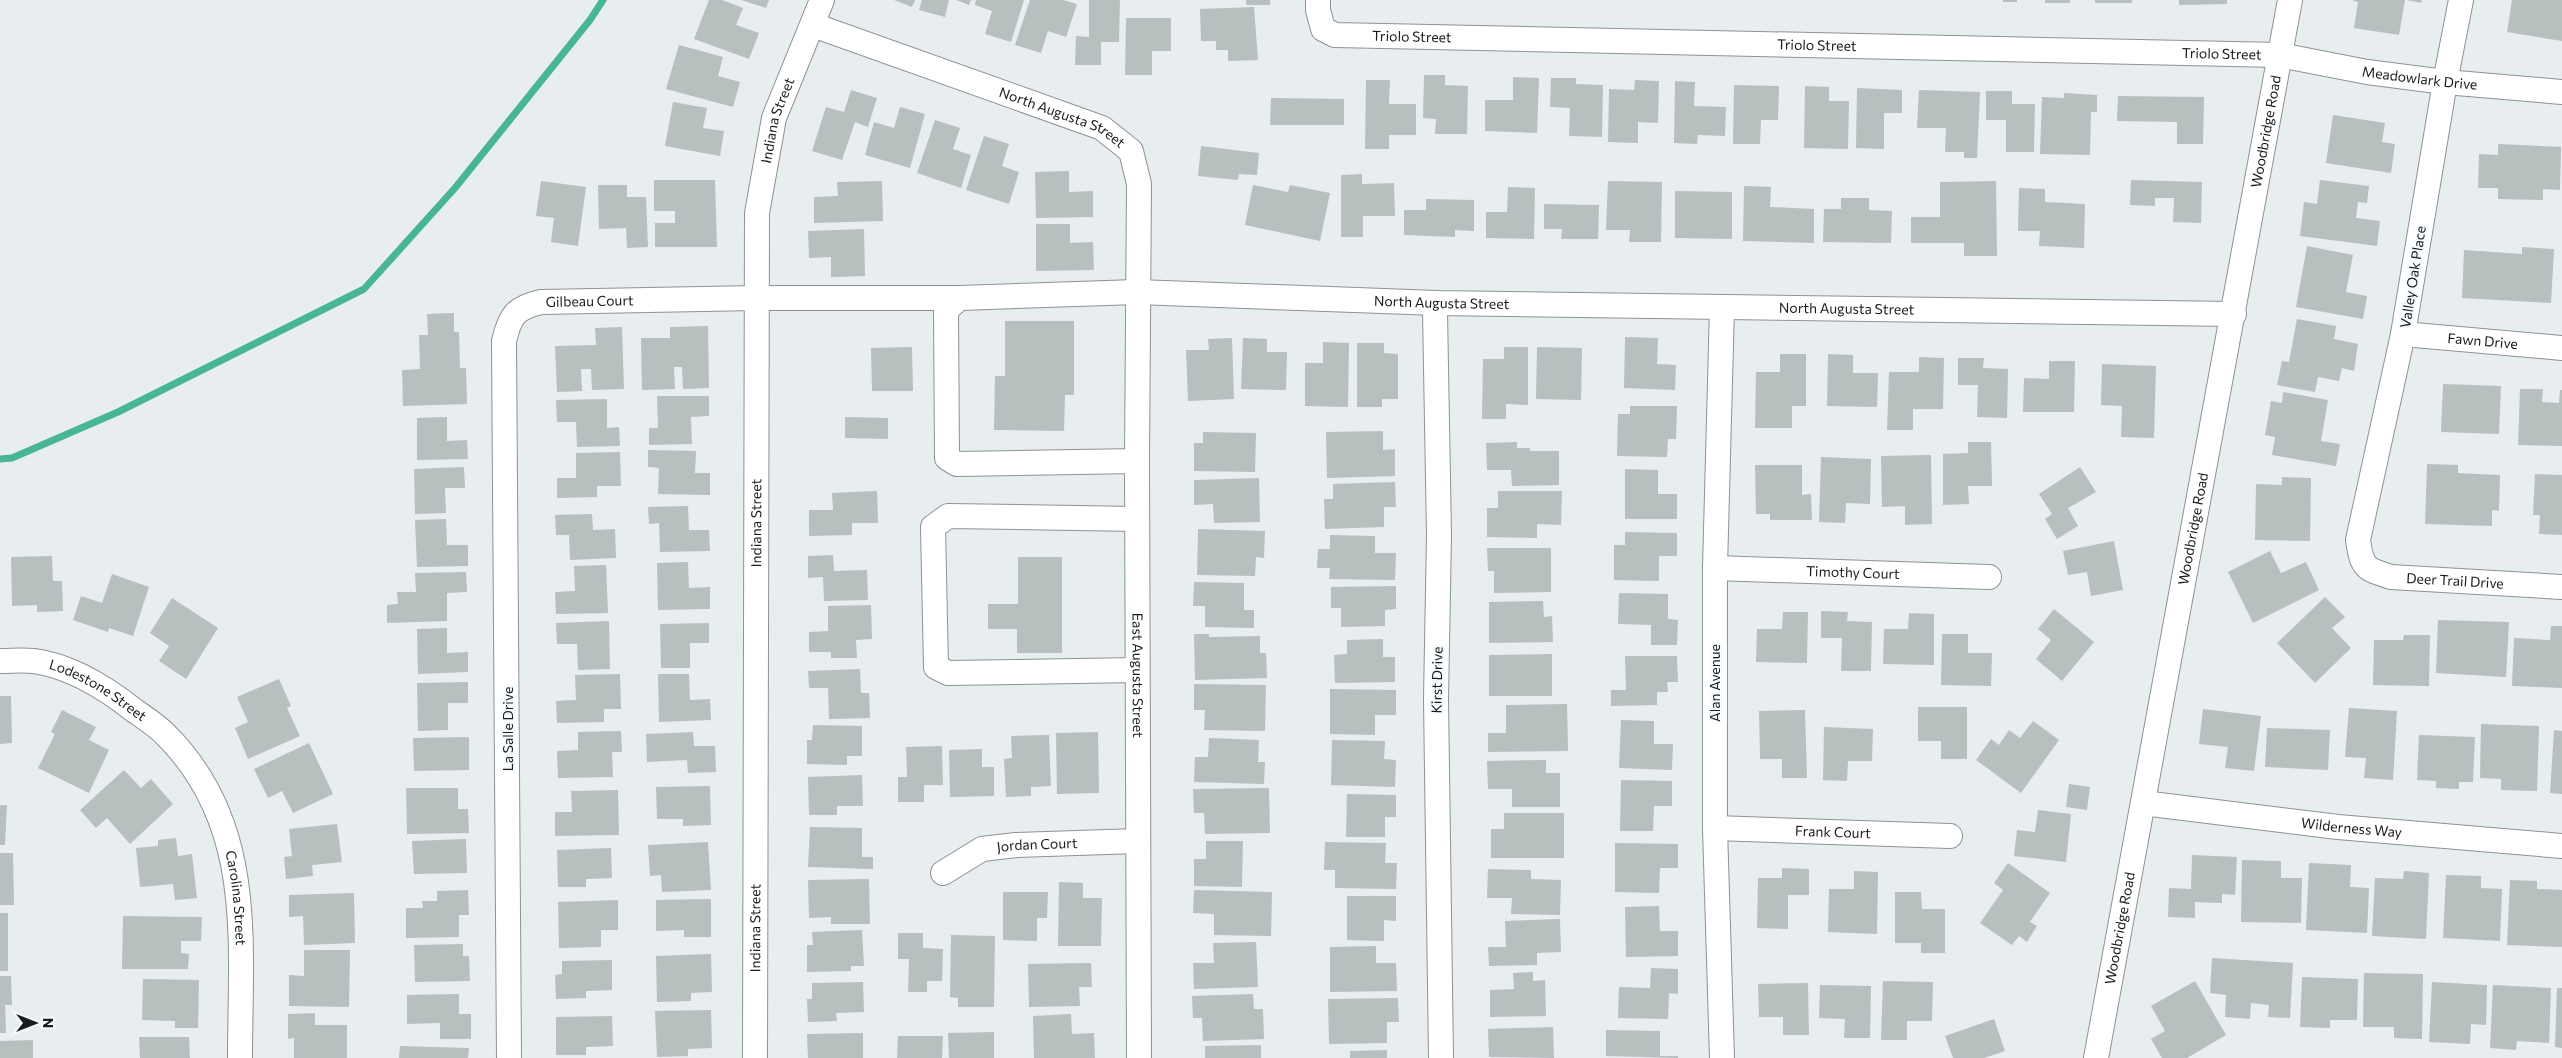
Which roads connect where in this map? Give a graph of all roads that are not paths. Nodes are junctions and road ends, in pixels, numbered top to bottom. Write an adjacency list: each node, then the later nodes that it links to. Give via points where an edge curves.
1 (822, 0): 5 (street, Indiana Street)
2 (1318, 0): 6 (street, Triolo Street, via 1323,29 1335,35)
3 (2290, 0): 6 (street, Woodbridge Road)
4 (2461, 0): 7 (street, Valley Oak Place)
5 (813, 25): 9 (street, North Augusta Street, via 1102,128 1131,151 1139,184); 10 (street, Indiana Street, via 774,118 757,212)
6 (2280, 55): 7 (street, Meadowlark Drive, via 2367,72); 14 (street, Woodbridge Road)
7 (2445, 82): 8 (street, Meadowlark Drive); 15 (street, Valley Oak Place)
8 (2562, 92)
9 (1137, 292): 11 (street, Gilbeau Court); 12 (street, North Augusta Street); 18 (street, East Augusta Street)
10 (756, 298): 11 (street, Gilbeau Court); 17 (street, Gilbeau Court, via 541,302 523,306 508,321 504,341); 35 (street, Indiana Street)
11 (960, 298): 18 (street, via 946,310 947,458 957,464)
12 (1437, 303): 13 (street, North Augusta Street); 37 (street, Kirst Drive, via 1439,535 1436,699)
13 (1722, 307): 14 (street, North Augusta Street); 21 (street, Alan Avenue)
14 (2234, 314): 27 (street, Woodbridge Road)
15 (2403, 334): 16 (street, Fawn Drive); 20 (street, Valley Oak Place, via 2358,540)
16 (2562, 348)
17 (504, 400): 34 (street, La Salle Drive)
18 (1137, 461): 19 (street, East Augusta Street)
19 (1137, 519): 25 (street, East Augusta Street); 25 (street, via 948,516 933,527 936,667 948,673)
20 (2360, 552): 23 (street, Deer Trail Drive, via 2361,561 2369,570 2391,577)
21 (1715, 568): 22 (street, Timothy Court); 28 (street, Alan Avenue)
22 (1989, 577)
23 (2562, 587)
24 (0, 661): 26 (street, Lodestone Street, via 34,661 66,670 108,690 164,733)
25 (1137, 670): 30 (street, East Augusta Street)
26 (180, 752): 33 (street, Carolina Street, via 214,801 235,867 241,913)
27 (2143, 803): 31 (street, Wilderness Way, via 2338,827); 39 (street, Woodbridge Road)
28 (1715, 828): 29 (street, Frank Court); 38 (street, Alan Avenue)
29 (1950, 836)
30 (1138, 841): 32 (street, Jordan Court, via 982,849); 36 (street, East Augusta Street)
31 (2562, 846)
32 (943, 873)
33 (240, 1058)
34 (509, 1058)
35 (755, 1058)
36 (1139, 1058)
37 (1441, 1058)
38 (1722, 1058)
39 (2096, 1058)

